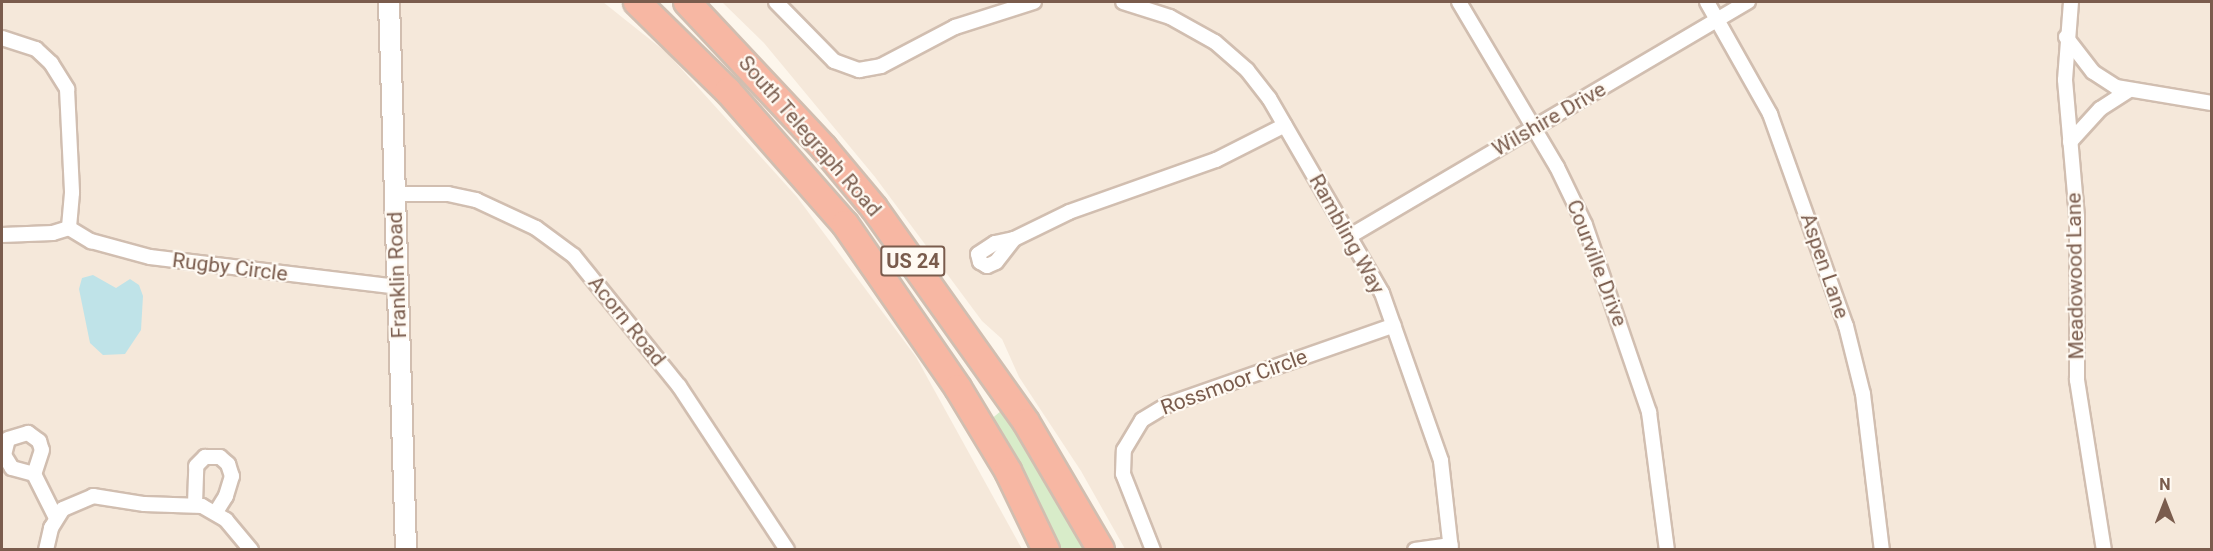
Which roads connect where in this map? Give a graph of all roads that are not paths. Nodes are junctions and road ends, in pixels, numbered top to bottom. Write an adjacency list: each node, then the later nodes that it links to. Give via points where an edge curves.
1 (389, 2): 20 (street, Franklin Road)
2 (637, 2): 36 (highway, South Telegraph Road / US 24, via 728,91 845,224 958,388 1008,471)
3 (687, 2): 37 (highway, South Telegraph Road / US 24, via 810,132 874,208 1026,422)
4 (776, 2): 11 (street, via 834,61 859,70 881,66)
5 (1034, 2): 11 (street)
6 (1123, 2): 17 (street, Rambling Way, via 1170,17 1215,42 1259,84)
7 (1459, 2): 18 (street, Courville Drive)
8 (1707, 2): 12 (street, Aspen Lane)
9 (1748, 2): 12 (street, Wilshire Drive)
10 (2071, 2): 13 (street, Meadowood Lane)
11 (997, 6)
12 (1718, 20): 18 (street, Wilshire Drive); 41 (street, Aspen Lane, via 1774,123 1846,326 1863,394)
13 (2066, 37): 15 (street, via 2093,72); 19 (street, Meadowood Lane, via 2065,101)
14 (2, 38): 21 (street, via 36,49 51,63 67,89 72,193)
15 (2128, 91): 16 (street); 19 (street, via 2100,109)
16 (2211, 103)
17 (1285, 125): 23 (street, Rambling Way); 24 (street, via 1216,160 1069,212)
18 (1534, 128): 23 (street, Wilshire Drive); 40 (street, Courville Drive, via 1586,225 1643,392 1657,459)
19 (2070, 142): 42 (street, Meadowood Lane, via 2076,217 2077,380)
20 (395, 194): 25 (street, Franklin Road); 35 (street, Acorn Road, via 448,194 476,200 536,228 569,251 679,386)
21 (69, 228): 22 (street, via 53,233); 25 (street, Rugby Circle, via 91,241 150,257)
22 (2, 235)
23 (1350, 236): 26 (street, Rambling Way, via 1374,275)
24 (1014, 239)
25 (397, 287): 34 (street, Franklin Road)
26 (1394, 325): 31 (street, Rambling Way, via 1441,461); 38 (street, Rossmoor Circle, via 1169,404 1142,420 1124,450 1122,474)
27 (34, 474): 30 (street)
28 (195, 504): 29 (street); 29 (street, via 196,466 205,457 220,457 228,464 232,476); 30 (street, via 144,504 93,496 70,504)
29 (216, 512): 33 (street)
30 (56, 518): 32 (street)
31 (1451, 547): 39 (street)
32 (46, 549)
33 (251, 549)
34 (406, 549)
35 (787, 549)
36 (1046, 549)
37 (1101, 549)
38 (1153, 549)
39 (1415, 549)
40 (1667, 549)
41 (1882, 549)
42 (2104, 549)

